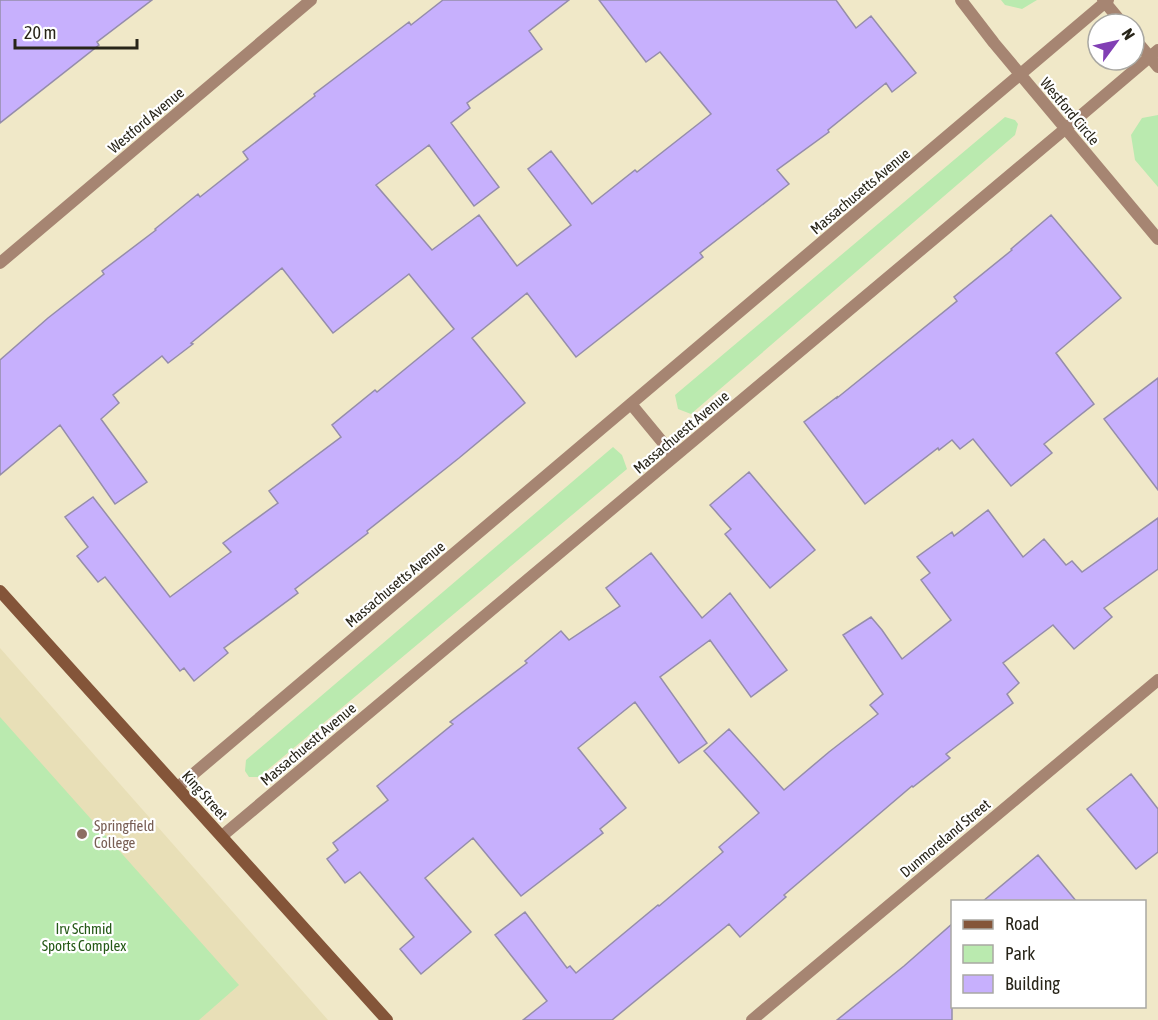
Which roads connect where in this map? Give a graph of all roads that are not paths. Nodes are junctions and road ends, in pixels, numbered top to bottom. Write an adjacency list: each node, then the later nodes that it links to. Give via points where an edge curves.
1 (311, 0): 9 (street, Westford Avenue)
2 (961, 0): 6 (street, Westford Circle)
3 (1106, 1): 6 (street, Massachusetts Avenue)
4 (1154, 53): 5 (street); 7 (street, Massachuestt Avenue)
5 (1158, 67)
6 (1021, 75): 7 (street, Westford Circle); 10 (street, Massachusetts Avenue)
7 (1065, 129): 8 (street, Westford Circle); 11 (street, Massachuestt Avenue)
8 (1158, 239)
9 (0, 262)
10 (631, 404): 11 (street); 14 (street, Massachusetts Avenue)
11 (674, 456): 15 (street, Massachuestt Avenue)
12 (0, 591): 14 (street, King Street)
13 (1158, 680): 17 (street, Dunmoreland Street)
14 (178, 787): 15 (street, King Street)
15 (222, 836): 16 (street, King Street)
16 (387, 1020)
17 (752, 1020)

